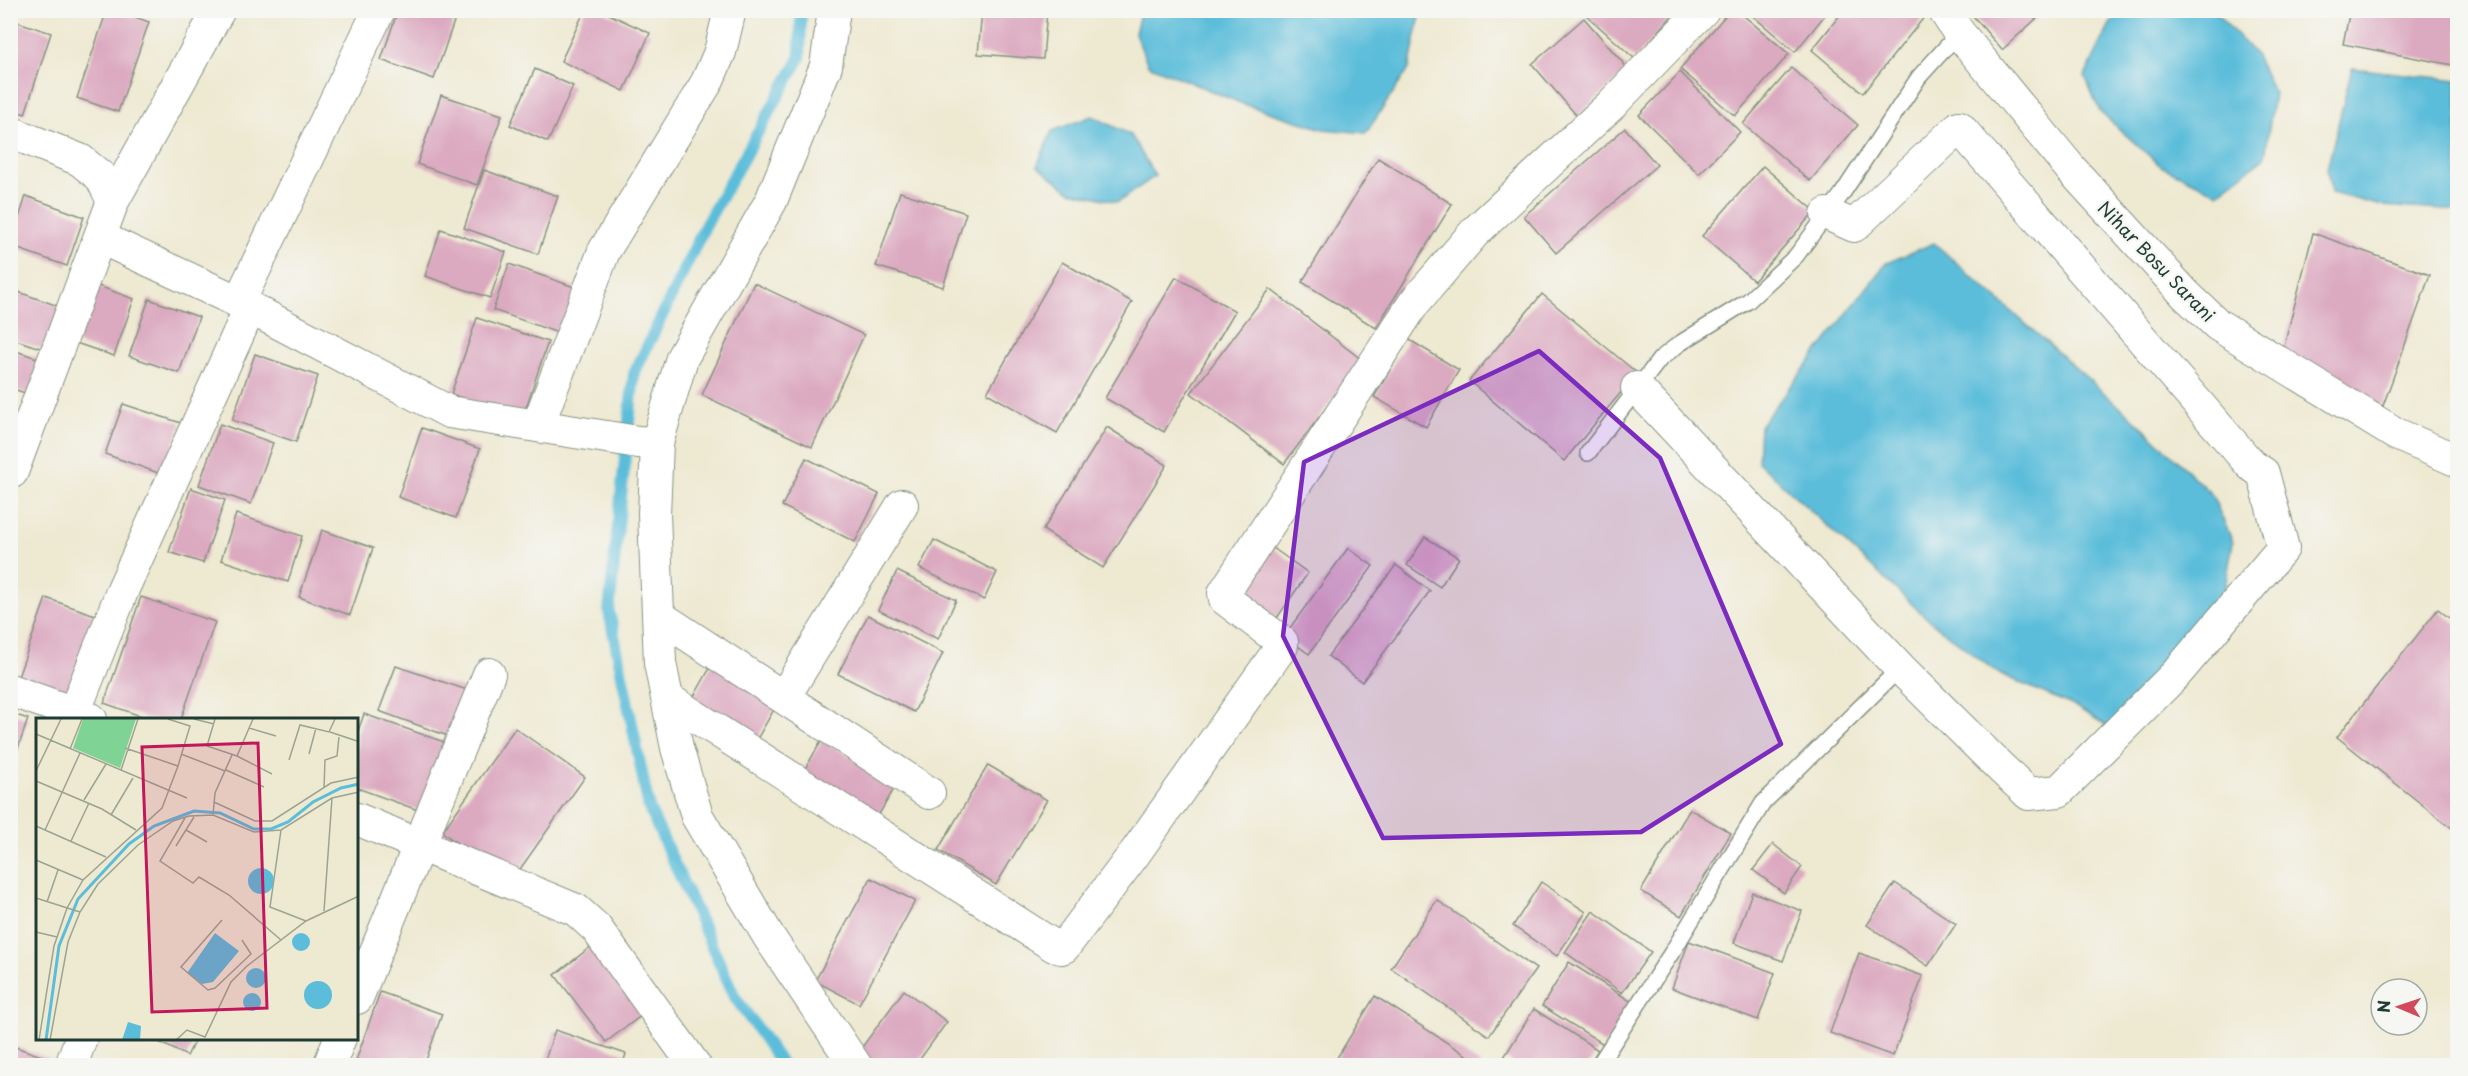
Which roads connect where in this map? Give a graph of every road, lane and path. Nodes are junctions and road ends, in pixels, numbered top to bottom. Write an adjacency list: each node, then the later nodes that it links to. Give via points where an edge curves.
1 (219, 10): 8 (street)
2 (379, 10): 11 (street)
3 (730, 10): 13 (street, via 720,52 707,82 604,251)
4 (834, 10): 14 (street, via 826,66 771,201 682,358)
5 (1703, 10): 24 (street, via 1610,106 1475,232 1403,317 1224,593 1226,599 1282,642 1282,646 1064,947 1054,946)
6 (1952, 22): 9 (lane); 16 (street, Nihar Bosu Sarani, via 2071,169 2218,325 2396,434)
7 (10, 132): 8 (street, via 80,160 101,177)
8 (114, 201): 10 (street)
9 (1827, 214): 12 (lane, via 1796,256 1748,301 1679,344 1660,359); 20 (street, via 1854,226 1959,127 2251,465 2263,473 2283,548 2176,674 2059,790 2030,794)
10 (101, 238): 11 (street); 17 (street)
11 (244, 305): 13 (street, via 449,412); 25 (street, via 123,590)
12 (1637, 388): 15 (lane); 20 (street)
13 (538, 425): 14 (street)
14 (648, 442): 19 (street)
15 (1588, 453)
16 (2457, 461)
17 (10, 471)
18 (902, 506): 23 (street)
19 (659, 616): 23 (street); 24 (street, via 660,663)
20 (1900, 668): 36 (lane, via 1763,803)
21 (489, 674): 28 (street)
22 (10, 690): 25 (street)
23 (784, 697): 26 (street)
24 (668, 699): 35 (street, via 677,748 697,816 769,937)
25 (83, 716)
26 (929, 793)
27 (358, 819): 28 (street)
28 (421, 844): 29 (street); 34 (street, via 576,910 596,928)
29 (358, 996)
30 (80, 1040): 32 (street)
31 (339, 1040): 33 (street)
32 (71, 1065)
33 (329, 1065)
34 (695, 1065)
35 (856, 1065)
36 (1598, 1065)

